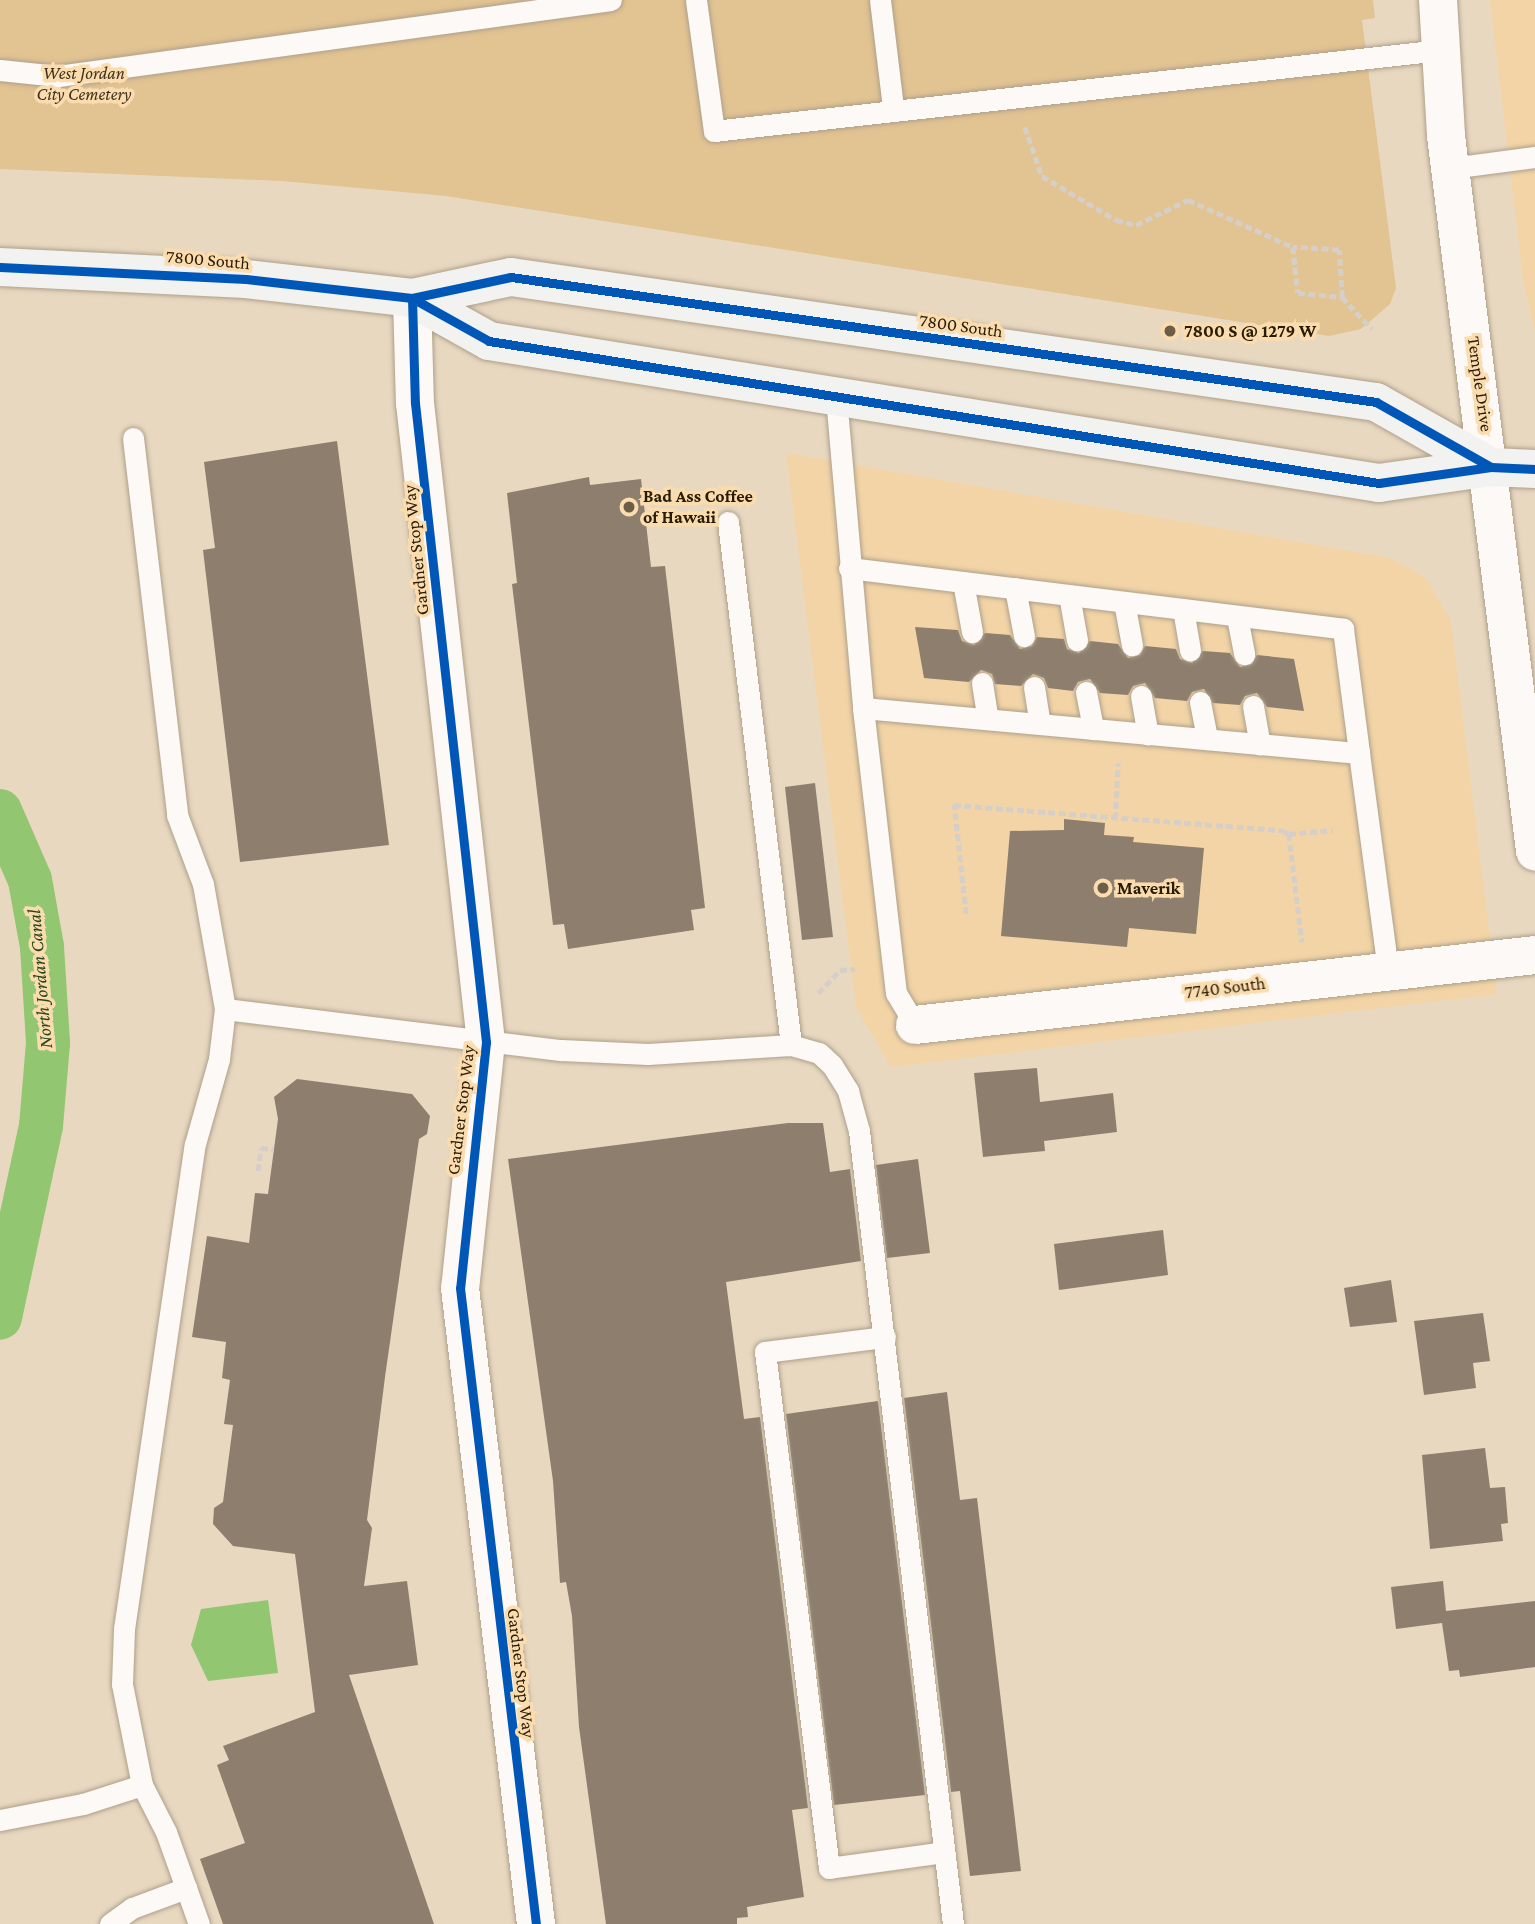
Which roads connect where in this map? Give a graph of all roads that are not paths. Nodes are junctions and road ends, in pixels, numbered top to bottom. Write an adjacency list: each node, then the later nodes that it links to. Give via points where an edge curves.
1 (611, 0): 6 (lane, via 58,76)
2 (696, 0): 7 (lane, via 714,131)
3 (880, 0): 7 (lane)
4 (1438, 0): 5 (street, Temple Drive)
5 (1441, 50): 7 (lane); 9 (street, Temple Drive)
6 (0, 70)
7 (893, 108)
8 (1535, 157): 9 (lane)
9 (1451, 168): 14 (street, Temple Drive)
10 (0, 267): 11 (main road, 7800 South, via 234,278)
11 (412, 298): 12 (main road, 7800 South, via 489,341); 14 (main road, 7800 South, via 511,277 1376,402); 49 (street, Gardner Stop Way, via 415,403)
12 (836, 397): 14 (main road, 7800 South, via 1379,483); 17 (lane)
13 (133, 438): 47 (lane, via 177,815 202,884)
14 (1491, 467): 15 (main road, 7800 South); 44 (street, Temple Drive)
15 (1535, 469)
16 (727, 522): 50 (lane)
17 (849, 568): 18 (lane); 36 (lane)
18 (963, 582): 19 (lane); 24 (lane)
19 (1015, 589): 20 (lane); 25 (lane)
20 (1069, 595): 21 (lane); 26 (lane)
21 (1124, 602): 22 (lane); 27 (lane)
22 (1183, 609): 23 (lane); 28 (lane)
23 (1237, 617): 29 (lane); 43 (lane, via 1343,629)
24 (972, 632)
25 (1024, 636)
26 (1077, 640)
27 (1132, 645)
28 (1190, 650)
29 (1244, 654)
30 (982, 683): 37 (lane)
31 (1034, 687): 38 (lane)
32 (1086, 692): 39 (lane)
33 (1141, 696): 40 (lane)
34 (1200, 702): 41 (lane)
35 (1253, 706): 42 (lane)
36 (863, 708): 37 (lane); 48 (lane, via 896,992)
37 (988, 719): 38 (lane)
38 (1041, 724): 39 (lane)
39 (1093, 729): 40 (lane)
40 (1148, 734): 41 (lane)
41 (1207, 739): 42 (lane)
42 (1260, 744): 43 (lane)
43 (1359, 753): 46 (lane)
44 (1535, 851)
45 (1535, 955): 46 (street, 7740 South)
46 (1388, 970): 48 (street, 7740 South)
47 (225, 1009): 49 (lane); 52 (lane, via 219,1059 194,1144 124,1629 122,1684)
48 (915, 1025)
49 (486, 1042): 50 (lane, via 648,1054); 58 (street, Gardner Stop Way, via 460,1288)
50 (791, 1045): 51 (lane, via 819,1053 832,1065 853,1106)
51 (885, 1337): 54 (lane); 54 (lane, via 765,1352 829,1868)
52 (142, 1785): 53 (lane, via 83,1804); 55 (lane)
53 (0, 1820)
54 (944, 1852): 59 (lane)
55 (186, 1888): 56 (lane, via 132,1908); 57 (lane)
56 (110, 1924)
57 (199, 1924)
58 (536, 1924)
59 (953, 1924)

